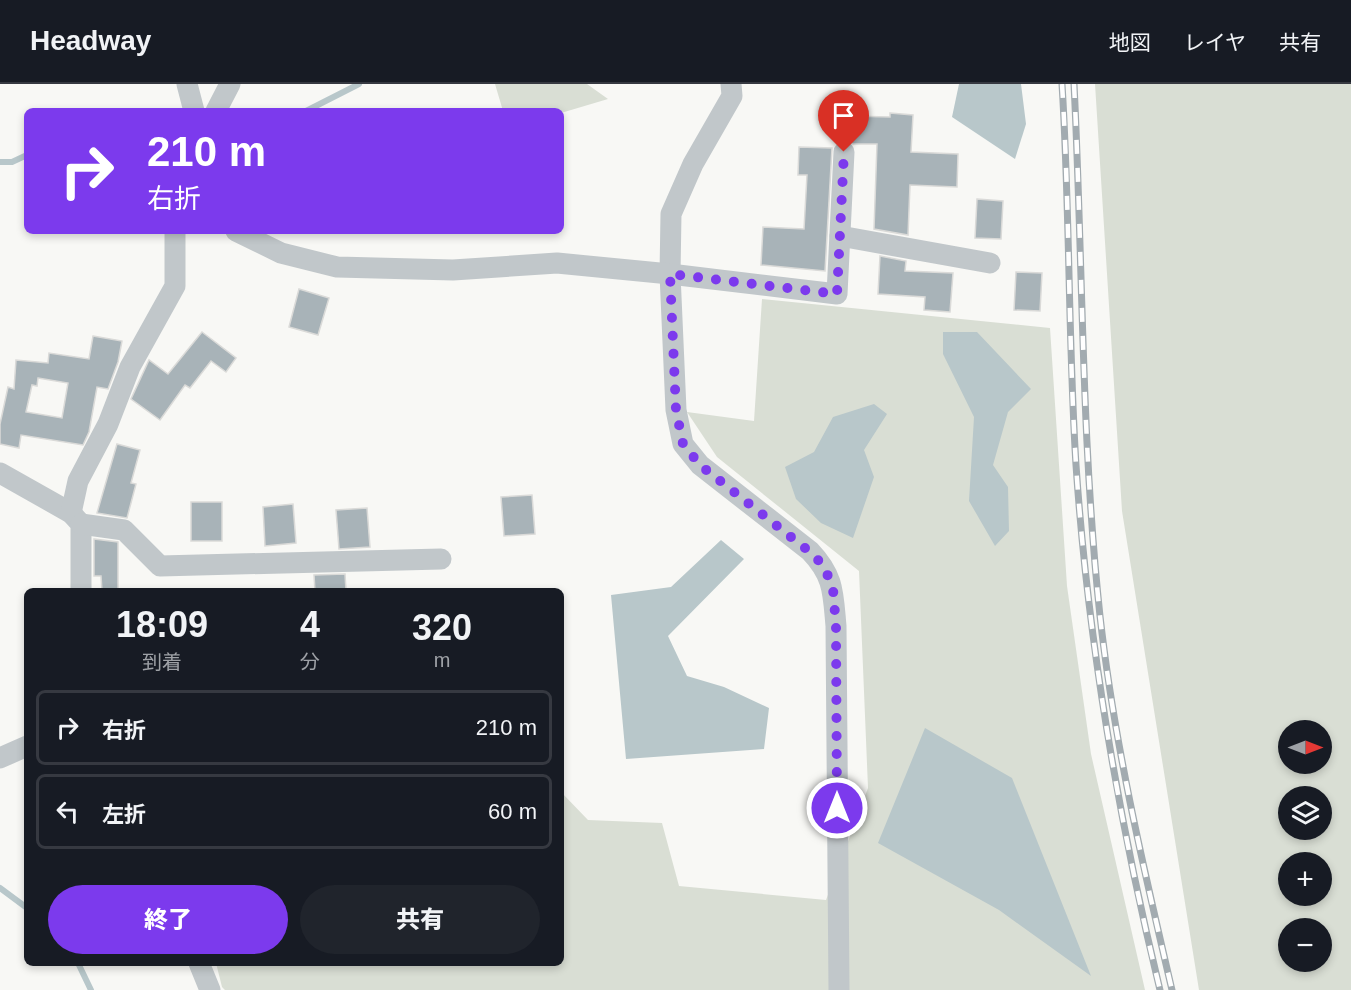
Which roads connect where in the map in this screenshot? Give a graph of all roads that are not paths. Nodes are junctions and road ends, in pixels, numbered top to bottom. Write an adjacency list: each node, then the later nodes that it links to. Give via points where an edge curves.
1 (187, 84): 4 (street)
2 (230, 84): 5 (street)
3 (731, 84): 11 (street, via 732,96 693,164 671,214)
4 (193, 108)
5 (218, 108)
6 (844, 152): 9 (street)
7 (175, 234): 13 (street, via 175,286 130,367 108,424 78,481)
8 (242, 234): 11 (street, via 281,253 337,267 453,270 556,263)
9 (840, 236): 10 (street); 11 (street, via 837,294)
10 (990, 263)
11 (670, 274): 20 (street, via 676,410 683,444 700,465 810,552 824,566 833,589)
12 (0, 473): 13 (street)
13 (76, 519): 14 (street, via 124,530 160,566); 15 (street)
14 (441, 559)
15 (81, 588)
16 (24, 747): 17 (street)
17 (0, 758)
18 (200, 966): 19 (street)
19 (210, 990)
20 (839, 990)

